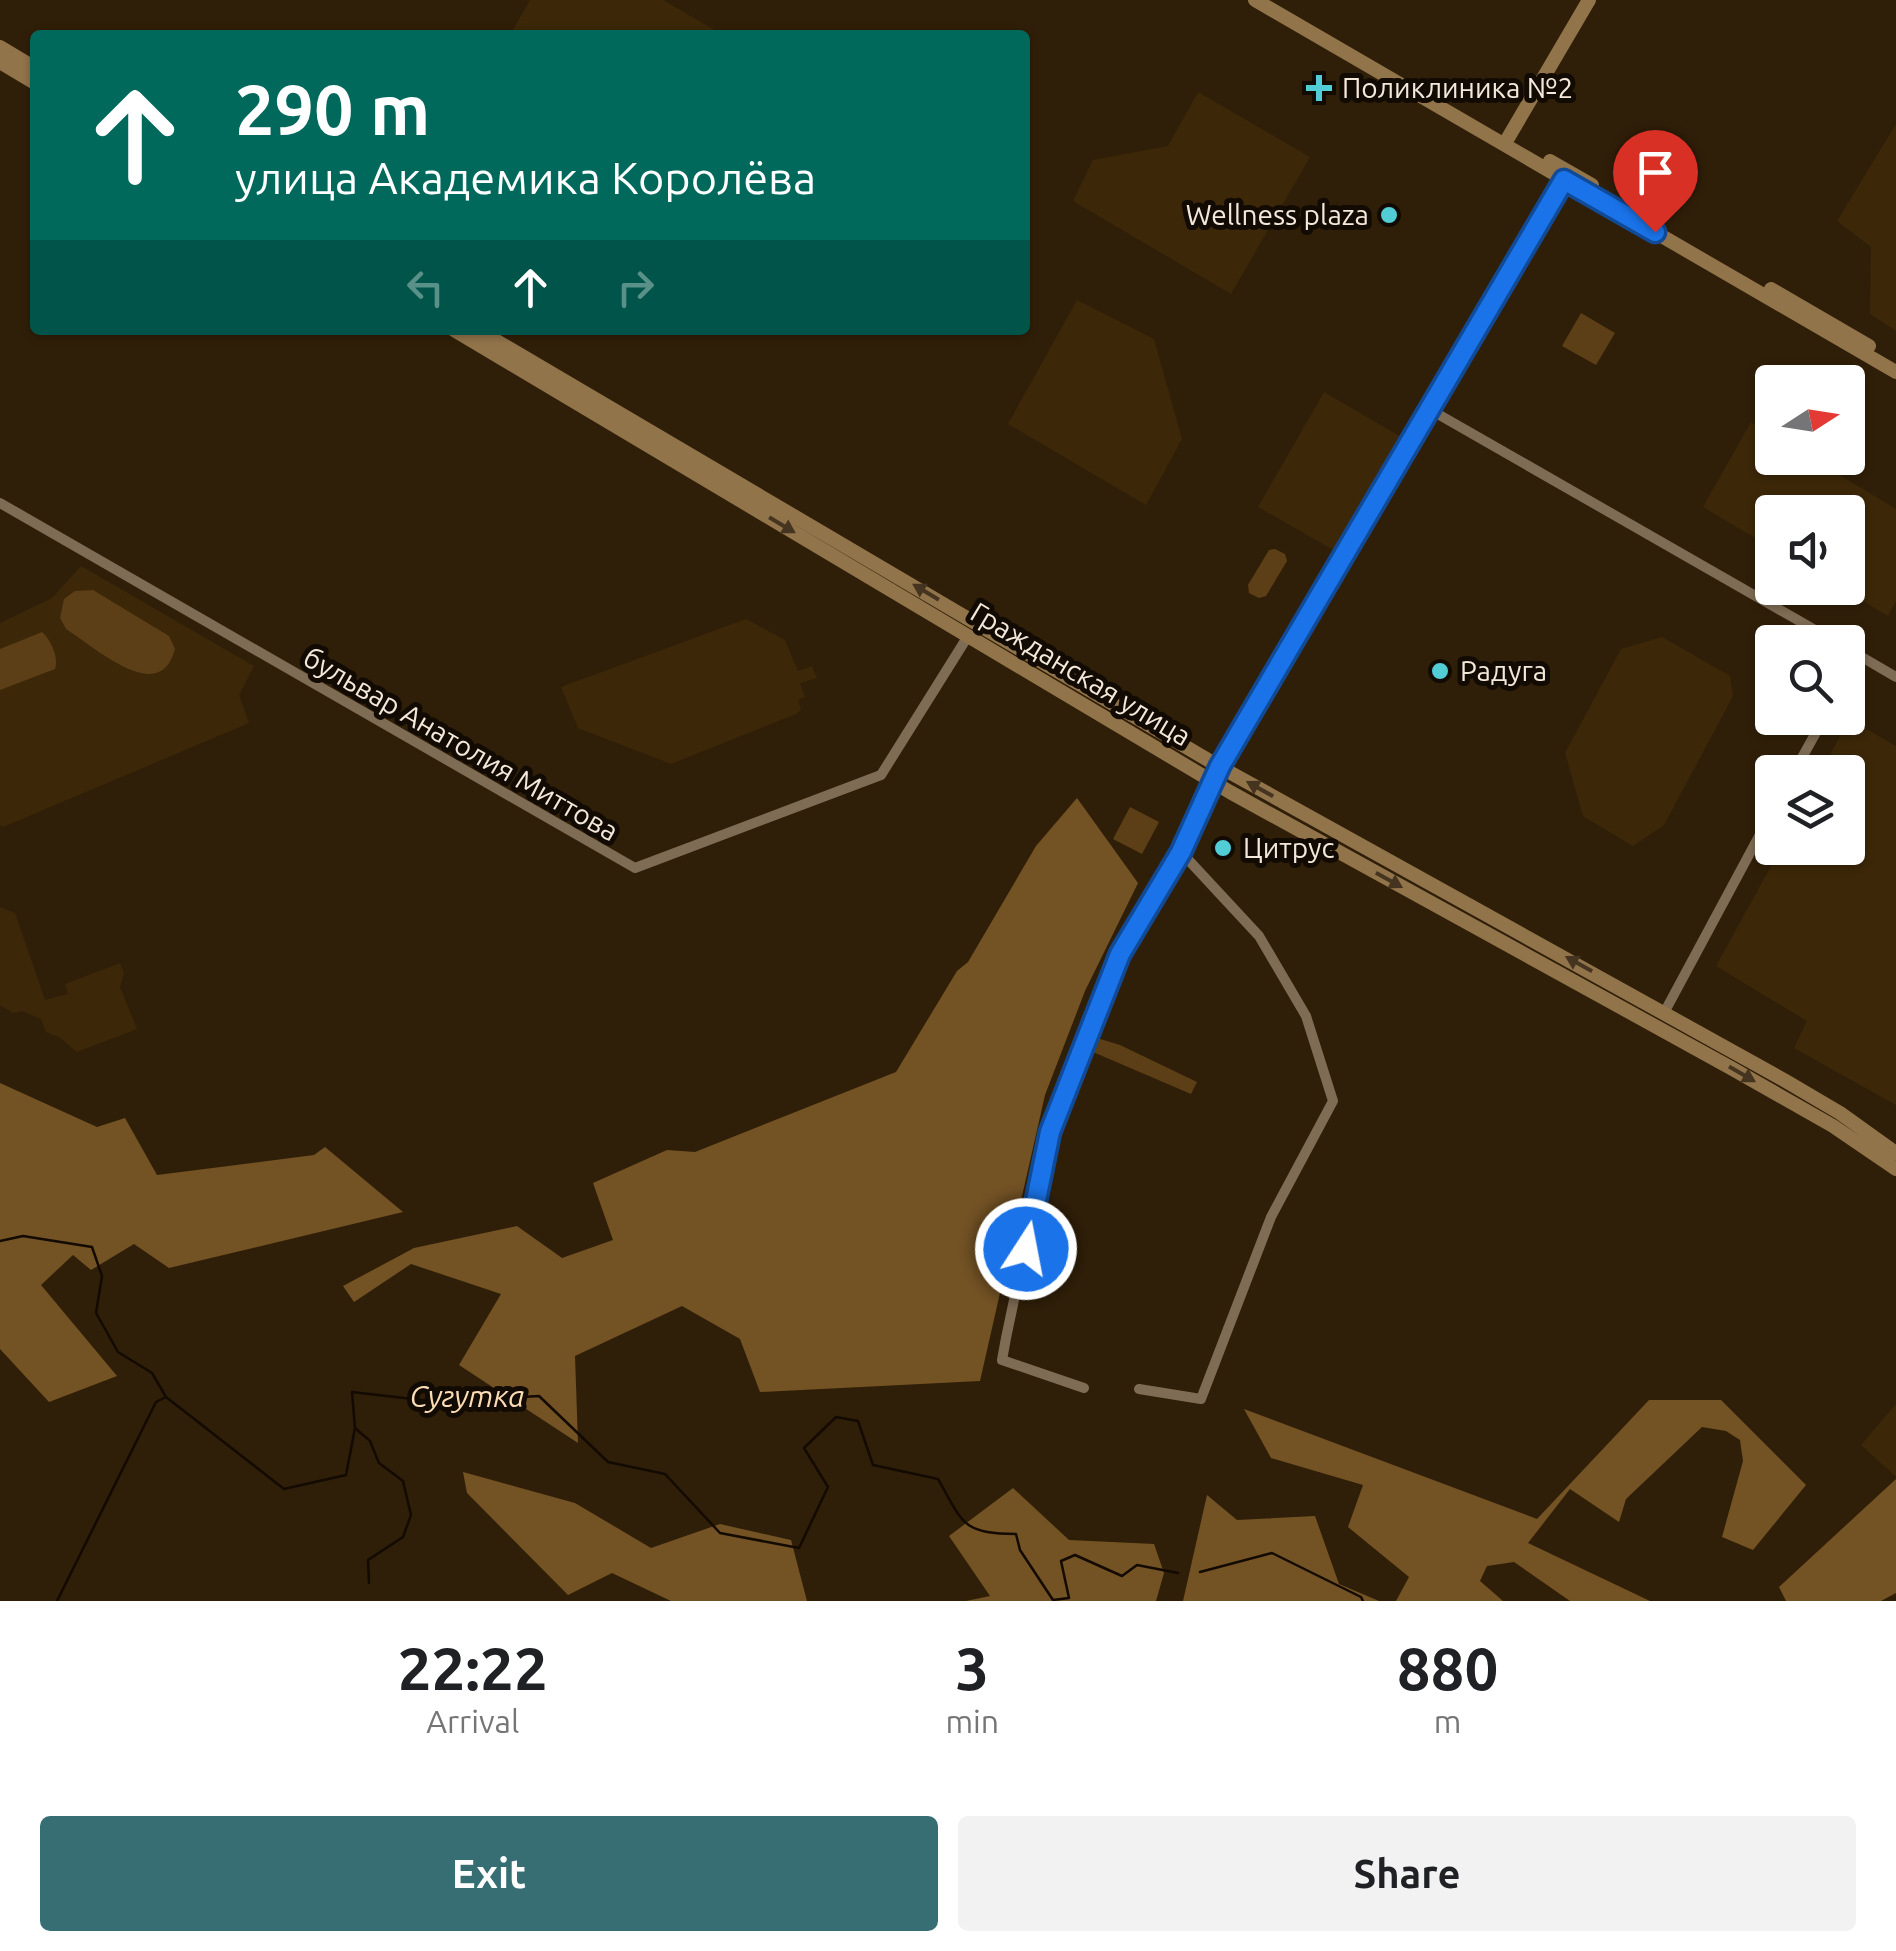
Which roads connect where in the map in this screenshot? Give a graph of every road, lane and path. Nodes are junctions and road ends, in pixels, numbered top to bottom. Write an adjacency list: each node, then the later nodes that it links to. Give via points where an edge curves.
1 (1256, 0): 7 (main road)
2 (1274, 0): 7 (main road)
3 (1589, 0): 9 (main road)
4 (0, 47): 6 (main road)
5 (0, 62): 8 (main road)
6 (30, 65)
7 (1393, 75): 9 (main road); 10 (main road)
8 (30, 80)
9 (1508, 138): 11 (main road)
10 (1564, 180): 11 (main road); 17 (street)
11 (1804, 313): 12 (main road)
12 (1823, 324): 15 (main road); 16 (main road)
13 (463, 335): 18 (main road, Гражданская улица)
14 (486, 335): 18 (main road, Гражданская улица)
15 (1896, 361)
16 (1896, 372)
17 (1430, 409): 20 (street); 24 (street)
18 (641, 434): 21 (main road, Гражданская улица, one-way to 21); 24 (main road, Гражданская улица, one-way to 18)
19 (0, 504): 21 (street, бульвар Анатолия Миттова, via 635,868 881,775)
20 (1806, 625)
21 (968, 636): 25 (main road, Гражданская улица)
22 (1865, 659): 23 (street)
23 (1896, 677)
24 (1220, 766): 25 (main road); 28 (main road, Гражданская улица, one-way to 24)
25 (1212, 781): 27 (street); 28 (main road, Гражданская улица, one-way to 28)
26 (1755, 844): 28 (street)
27 (1181, 852): 31 (street, via 1120,954 1050,1132 1002,1360); 32 (street, via 1260,936 1306,1016 1333,1101 1271,1217 1201,1399)
28 (1660, 1020): 29 (main road, Гражданская улица, via 1840,1113); 30 (main road, Гражданская улица, one-way to 30)
29 (1896, 1153)
30 (1896, 1169)
31 (1084, 1388)
32 (1138, 1389)

